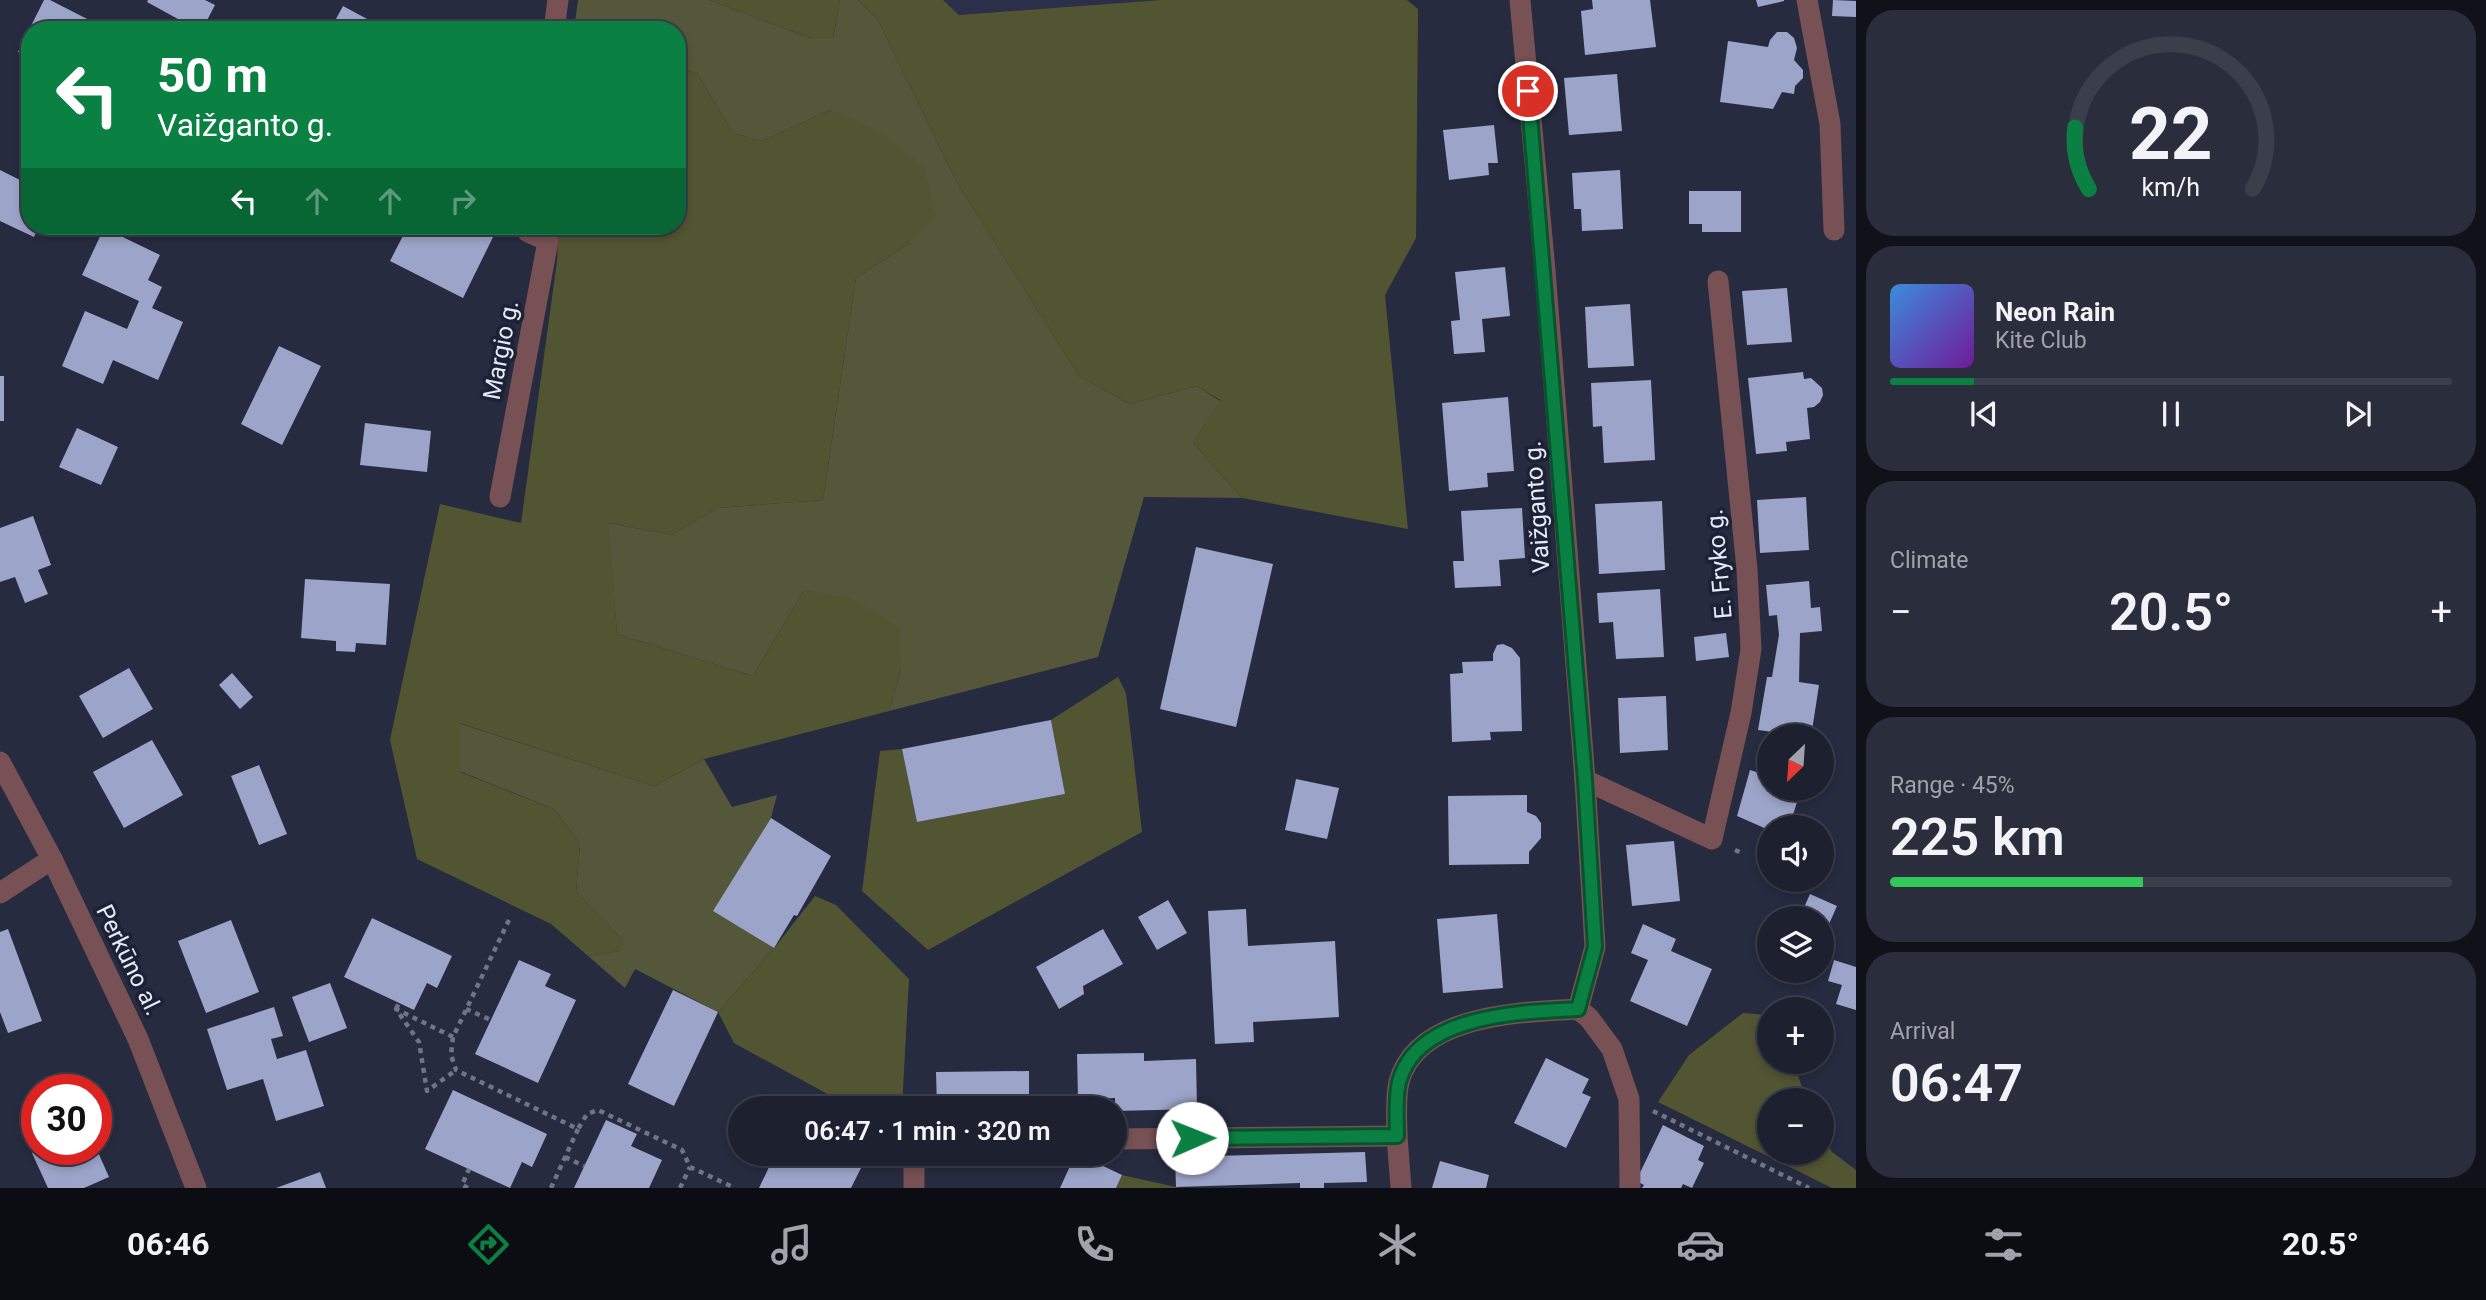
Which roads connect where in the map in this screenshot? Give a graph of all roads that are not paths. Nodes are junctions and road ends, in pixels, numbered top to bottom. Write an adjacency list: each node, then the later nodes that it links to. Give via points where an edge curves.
1 (558, 0): 4 (street)
2 (1520, 0): 10 (street, Vaižganto g.)
3 (1807, 0): 5 (street, via 1830,124)
4 (555, 21)
5 (1834, 230)
6 (535, 235): 8 (street, Margio g., via 548,241)
7 (1718, 281): 10 (street, E. Fryko g., via 1751,649 1712,839)
8 (500, 498)
9 (0, 762): 11 (street, Perkūno al.)
10 (1585, 780): 13 (street, Vaižganto g., via 1595,947)
11 (52, 859): 12 (street); 17 (street, Perkūno al., via 138,1039)
12 (0, 894)
13 (1578, 1009): 14 (street, via 1510,1013 1443,1031 1414,1053 1399,1082); 20 (street, via 1612,1049 1629,1099)
14 (1397, 1136): 15 (street); 19 (street)
15 (1127, 1139)
16 (914, 1166): 18 (street)
17 (196, 1188)
18 (914, 1188)
19 (1401, 1188)
20 (1630, 1188)

